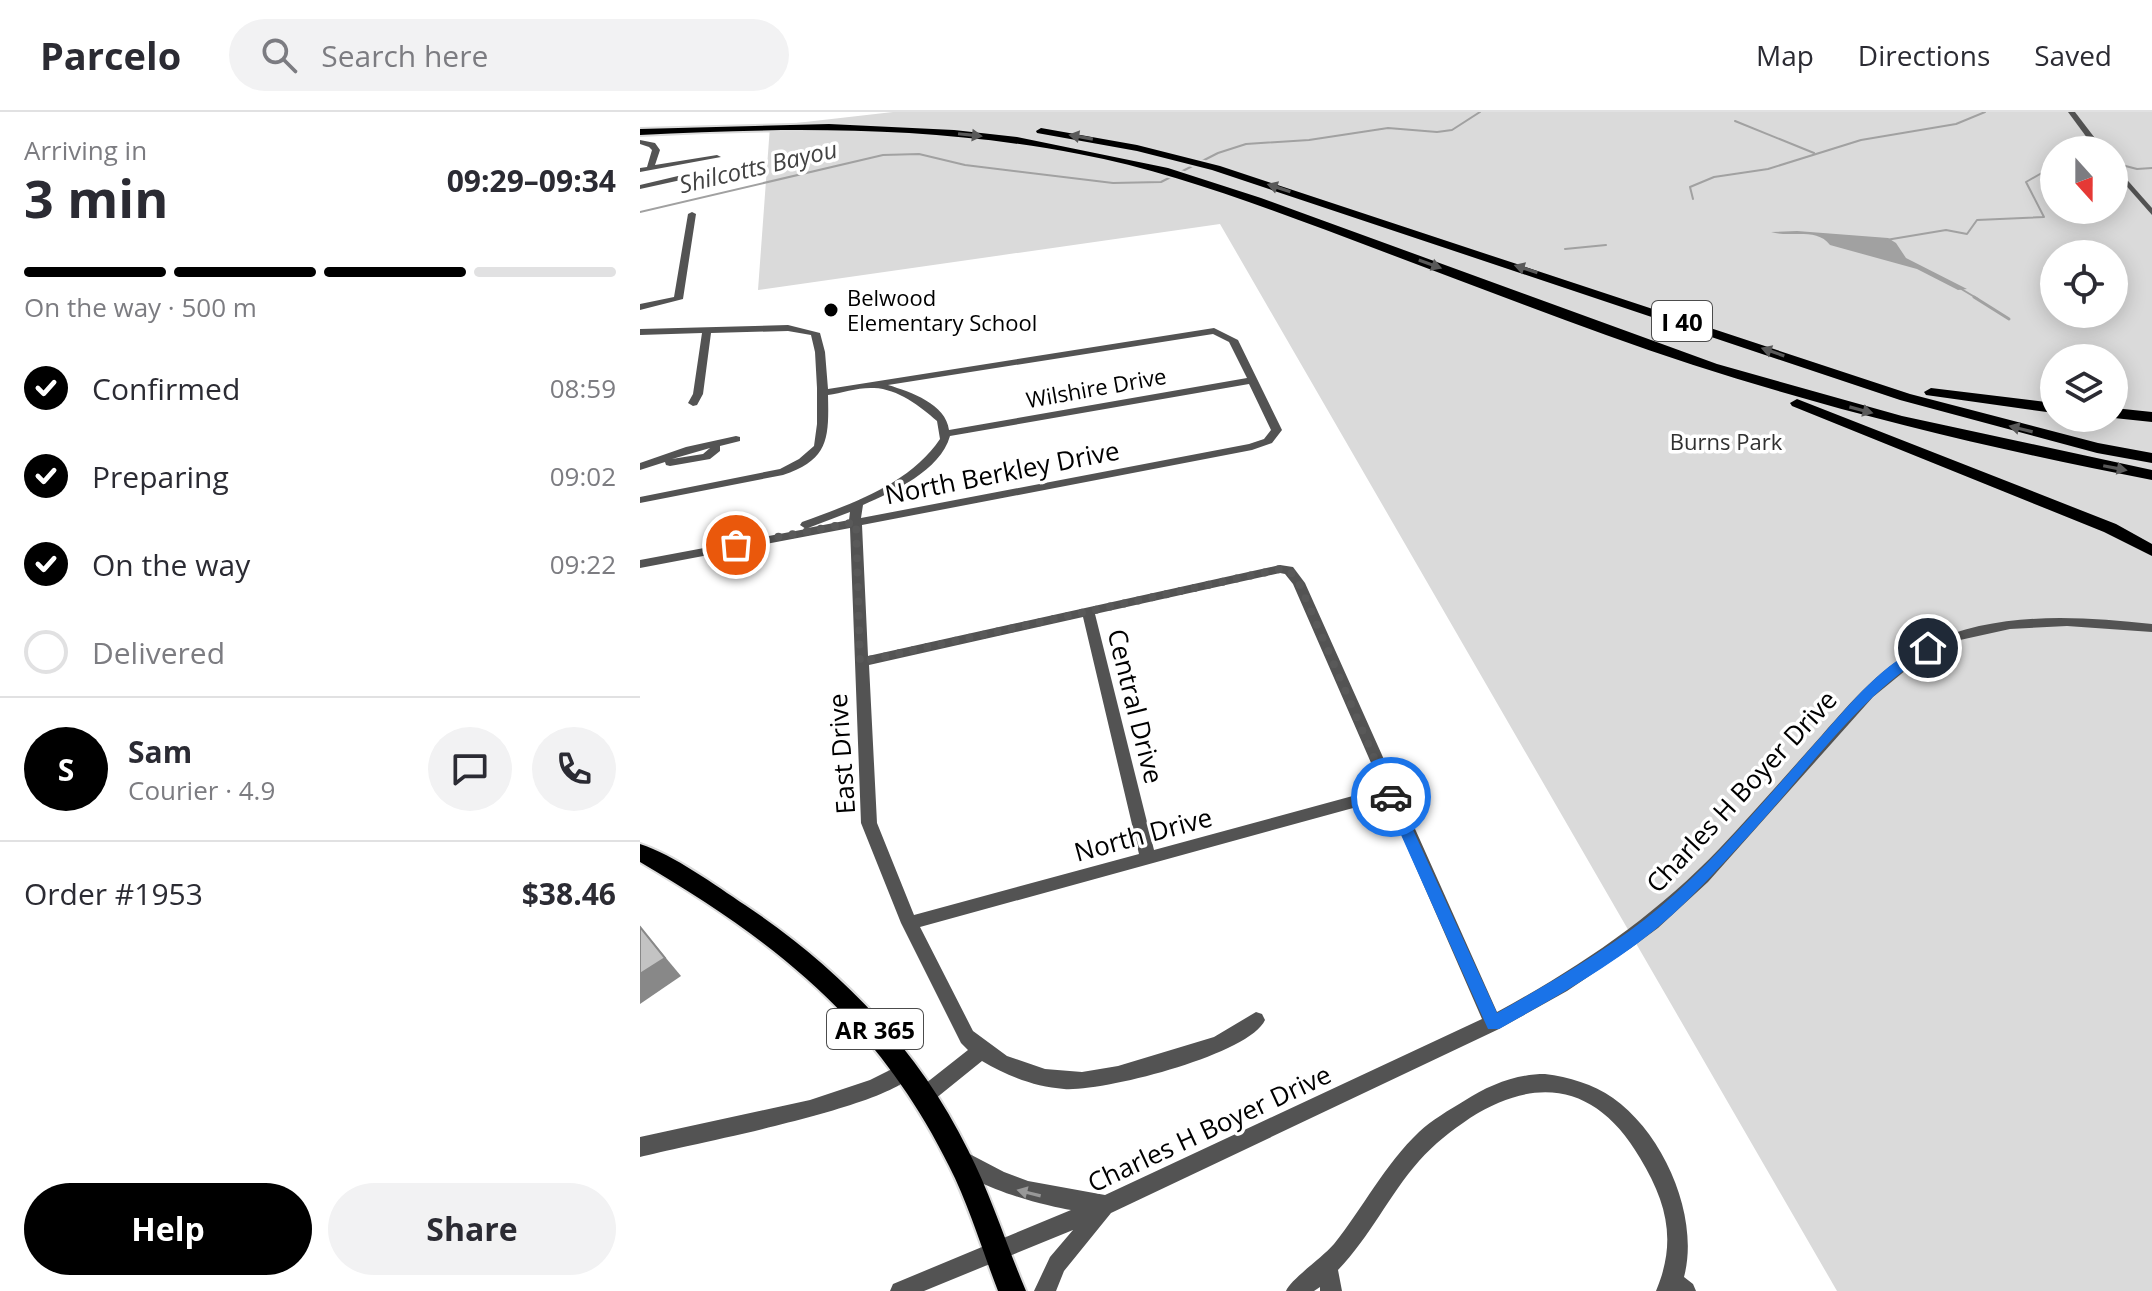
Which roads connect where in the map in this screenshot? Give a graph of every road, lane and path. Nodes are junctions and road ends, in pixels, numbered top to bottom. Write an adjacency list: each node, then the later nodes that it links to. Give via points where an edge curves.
1 (2071, 112): 4 (street)
2 (640, 126): 17 (highway, I 40, one-way to 2, via 1216,168 1099,140 1025,129 861,118)
3 (640, 132): 18 (highway, I 40, one-way to 18, via 777,126 923,131 1043,145 1157,168)
4 (2089, 136)
5 (640, 142): 7 (street, via 656,150)
6 (717, 157): 7 (street)
7 (650, 168): 8 (street)
8 (640, 170)
9 (678, 178): 11 (street)
10 (2128, 184): 12 (street)
11 (640, 187)
12 (2152, 213)
13 (692, 214): 14 (street, via 678,299)
14 (640, 307)
15 (707, 330): 16 (street); 21 (street, via 800,329 818,335); 22 (street)
16 (640, 332)
17 (1810, 364): 23 (highway, via 1962,398); 28 (highway, I 40, one-way to 17, via 1992,421)
18 (1709, 365): 30 (highway, I 40, one-way to 30, via 1913,424); 33 (highway, via 2110,528)
19 (1254, 380): 20 (street, via 1233,340 1201,331); 26 (street, Wilshire Drive); 32 (street, North Berkley Drive, via 1277,425 1274,435 1252,447)
20 (875, 384): 21 (street); 26 (street, via 929,406)
21 (821, 393): 31 (street, via 821,442 803,462 763,478)
22 (693, 403)
23 (2040, 406)
24 (2128, 414): 25 (highway)
25 (2152, 417)
26 (945, 434): 32 (street, via 938,452 921,469)
27 (736, 439): 29 (street, via 714,443 716,449 706,457)
28 (2152, 458)
29 (644, 466)
30 (2152, 475)
31 (640, 500)
32 (857, 514): 34 (street, North Berkley Drive, via 760,541); 37 (street, East Drive)
33 (2152, 551)
34 (640, 564)
35 (1088, 612): 37 (street); 38 (street, via 1289,570); 40 (street, Central Drive)
36 (2152, 628): 43 (street, Charles H Boyer Drive, via 2059,621 2003,625 1952,638 1913,657 1864,697 1666,911 1583,973)
37 (860, 662): 41 (street, East Drive, via 869,823)
38 (1389, 792): 40 (street, North Drive); 43 (street)
39 (640, 852): 45 (main road, AR 365, via 789,946 858,1008)
40 (1148, 858): 41 (street, North Drive)
41 (909, 923): 44 (street, East Drive, via 958,1022)
42 (1256, 1020): 44 (street, via 1231,1041 1093,1081 1042,1078)
43 (1493, 1023): 49 (street, Charles H Boyer Drive)
44 (981, 1051): 46 (street)
45 (906, 1071): 46 (main road, AR 365); 47 (street, via 840,1100)
46 (923, 1097): 48 (main road, AR 365)
47 (640, 1147)
48 (958, 1158): 49 (street, one-way to 48, via 1028,1193); 50 (main road, AR 365)
49 (1106, 1205): 50 (street, Charles H Boyer Drive); 55 (street, via 1057,1264)
50 (995, 1250): 53 (street, Charles H Boyer Drive); 54 (main road, AR 365)
51 (1328, 1269): 52 (street, via 1426,1140 1502,1090 1544,1082 1579,1088 1602,1100 1630,1123 1646,1148 1677,1217); 56 (street); 57 (street)
52 (1675, 1288)
53 (900, 1291)
54 (1012, 1291)
55 (1045, 1291)
56 (1297, 1291)
57 (1331, 1291)

